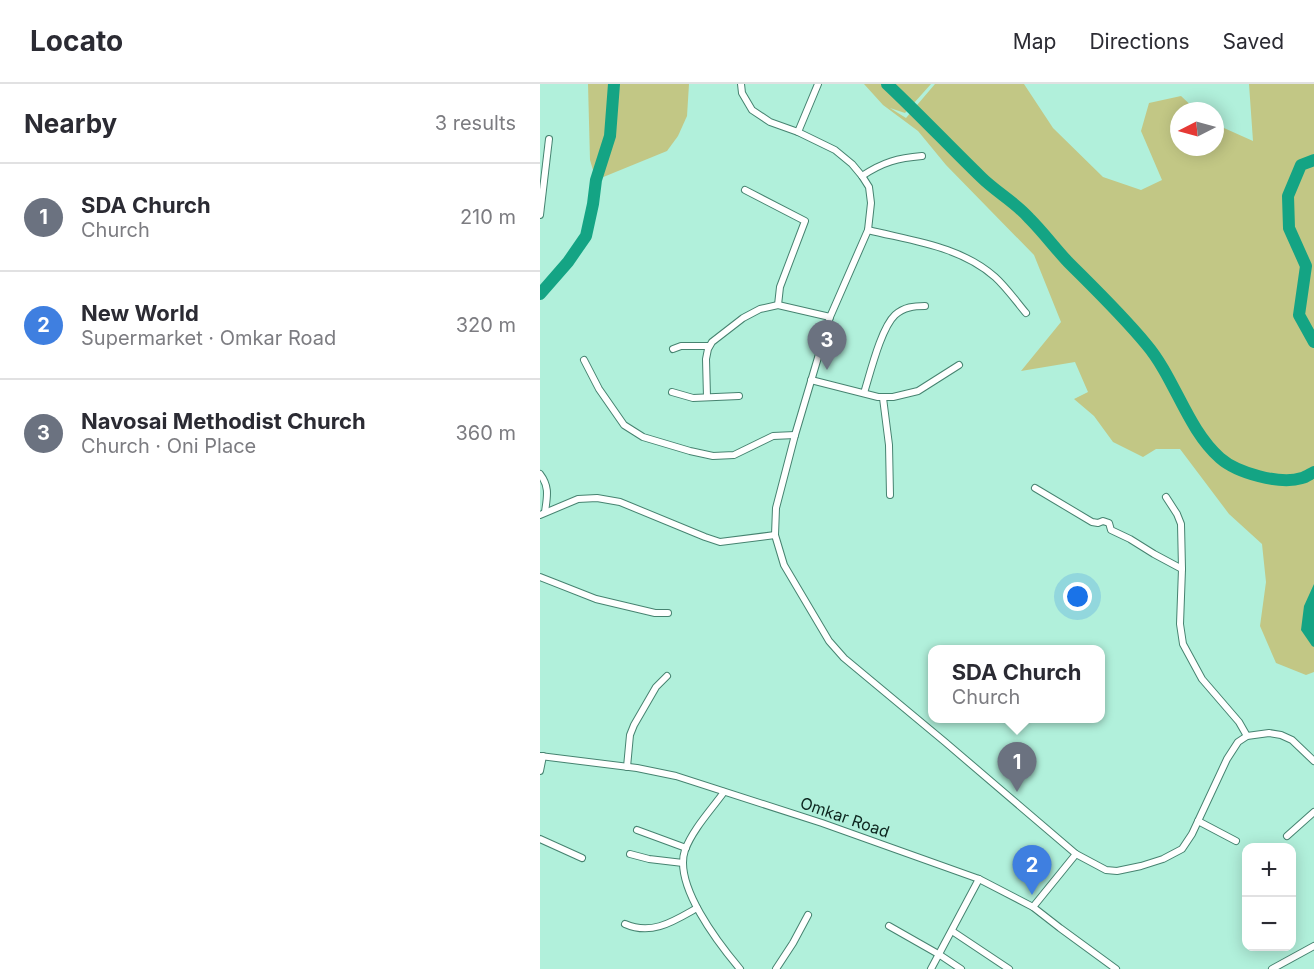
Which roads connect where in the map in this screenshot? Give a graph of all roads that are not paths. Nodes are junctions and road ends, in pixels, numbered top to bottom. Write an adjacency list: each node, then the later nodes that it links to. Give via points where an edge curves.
1 (741, 84): 3 (street, via 752,110 770,122)
2 (818, 84): 3 (street)
3 (798, 132): 6 (street, via 835,150)
4 (549, 139): 8 (street)
5 (922, 156): 6 (street, via 899,158)
6 (862, 176): 9 (street, via 869,187 871,203)
7 (746, 190): 10 (street, via 805,221 780,287)
8 (540, 215)
9 (868, 231): 12 (street, via 941,247 966,257 997,279); 13 (street)
10 (778, 305): 13 (street); 14 (street, via 743,318)
11 (925, 306): 20 (street, via 912,306 893,317)
12 (1026, 313)
13 (830, 317): 18 (street)
14 (709, 346): 15 (street); 22 (street)
15 (673, 349)
16 (584, 360): 24 (street, via 624,426 643,437 713,456 734,455 774,436)
17 (959, 365): 23 (street, via 918,391)
18 (812, 380): 20 (street); 24 (street)
19 (672, 392): 22 (street)
20 (864, 393): 23 (street)
21 (739, 396): 22 (street)
22 (707, 397)
23 (883, 398): 27 (street)
24 (795, 435): 30 (street, via 776,508)
25 (540, 474): 29 (street, via 548,490)
26 (1035, 488): 31 (street, via 1092,522 1109,523 1111,530)
27 (890, 495)
28 (1166, 497): 31 (street, via 1181,524)
29 (542, 514): 30 (street, via 578,499 597,498 620,502 720,542)
30 (775, 535): 49 (street, via 784,566 829,641 844,658)
31 (1182, 569): 35 (street, via 1183,644 1202,679)
32 (540, 578): 33 (street, via 589,597)
33 (668, 613)
34 (667, 676): 38 (street, via 634,725)
35 (1247, 736): 37 (street, via 1281,735); 42 (street, via 1227,759)
36 (542, 756): 38 (street, Omkar Road); 39 (street)
37 (1314, 761)
38 (627, 767): 40 (street, Omkar Road, via 676,776)
39 (540, 771)
40 (724, 792): 47 (street); 52 (street, Omkar Road)
41 (1314, 812): 44 (street)
42 (1198, 821): 46 (street); 49 (street, via 1182,849 1141,866 1106,870)
43 (637, 831): 47 (street)
44 (1287, 836)
45 (540, 839): 50 (street)
46 (1236, 841)
47 (686, 848): 51 (street)
48 (630, 854): 51 (street)
49 (1076, 855): 53 (street)
50 (582, 858)
51 (683, 863): 54 (street)
52 (979, 879): 53 (street, Omkar Road); 58 (street)
53 (1033, 907): 66 (street, Omkar Road)
54 (697, 908): 56 (street, via 662,926 648,929); 61 (street)
55 (808, 915): 62 (street)
56 (625, 924)
57 (889, 926): 60 (street)
58 (952, 931): 60 (street); 65 (street)
59 (1314, 946): 67 (street)
60 (940, 955): 63 (street); 64 (street)
61 (740, 969)
62 (776, 969)
63 (931, 969)
64 (961, 969)
65 (1009, 969)
66 (1116, 969)
67 (1272, 969)

